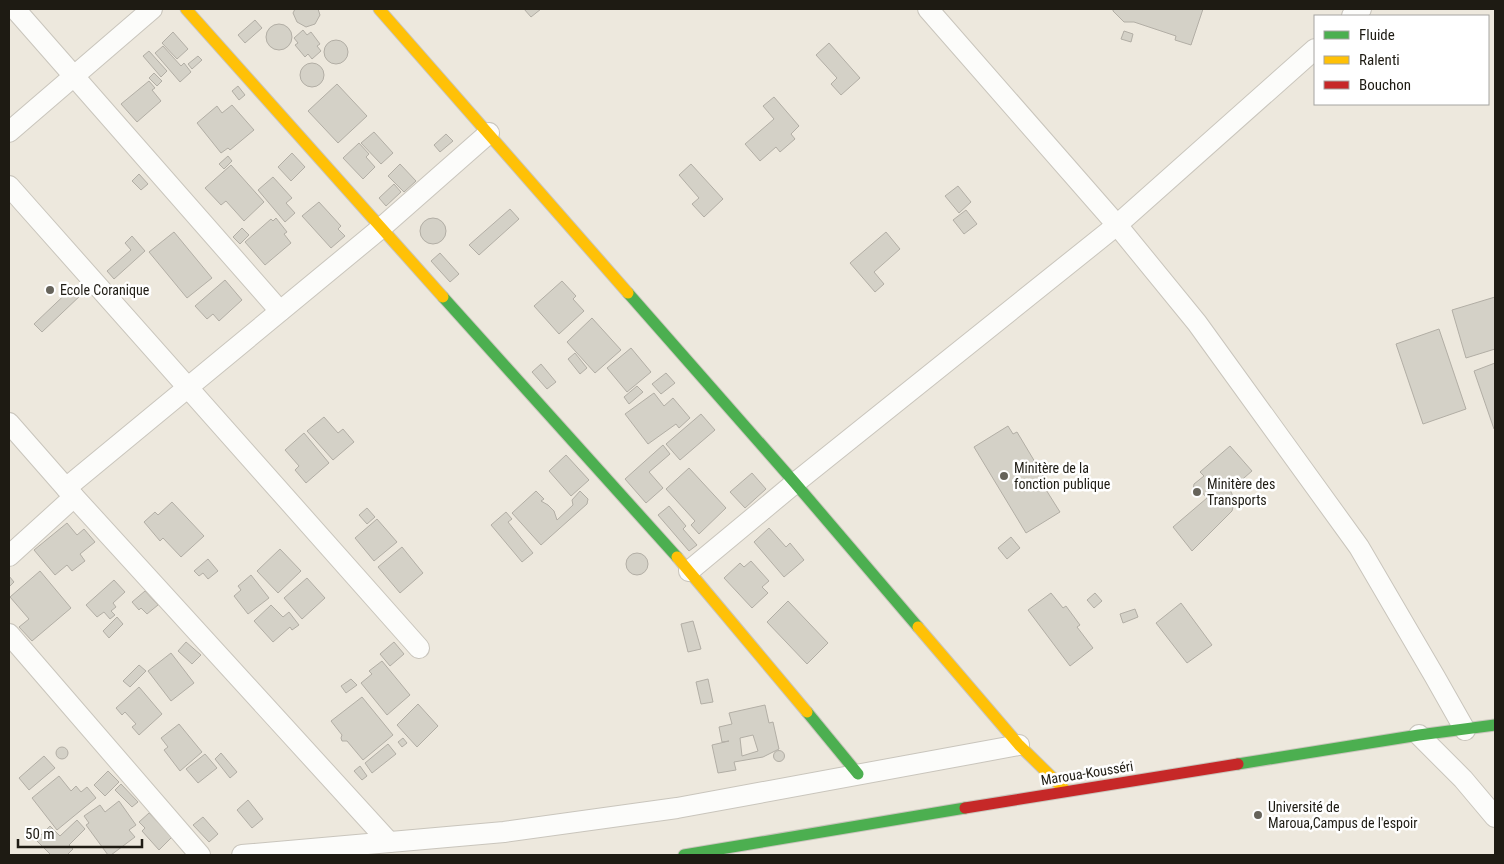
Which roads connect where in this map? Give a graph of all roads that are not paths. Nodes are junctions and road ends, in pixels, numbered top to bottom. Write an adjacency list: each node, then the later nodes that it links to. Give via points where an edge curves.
1 (15, 9): 7 (street)
2 (152, 9): 7 (street)
3 (186, 9): 12 (main road)
4 (379, 9): 9 (main road)
5 (928, 9): 11 (street)
6 (1314, 50): 11 (street)
7 (74, 75): 8 (street); 13 (street)
8 (9, 132)
9 (488, 133): 12 (street); 16 (main road)
10 (9, 186): 14 (street)
11 (1117, 225): 16 (street); 23 (street, via 1198,323 1359,547)
12 (381, 228): 13 (street); 19 (main road)
13 (280, 312): 14 (street)
14 (188, 386): 17 (street); 21 (street)
15 (9, 423): 17 (street)
16 (795, 483): 19 (street); 25 (main road)
17 (70, 493): 18 (street); 29 (street)
18 (9, 556)
19 (690, 571): 26 (main road)
20 (9, 634): 31 (street)
21 (420, 648)
22 (1495, 724): 23 (main road, Maroua-Kousséri)
23 (1465, 730): 24 (main road, Maroua-Kousséri)
24 (1419, 735): 27 (main road, Maroua-Kousséri); 28 (street)
25 (1019, 746): 26 (street); 27 (main road)
26 (858, 774): 29 (street, via 677,808 504,832)
27 (1066, 791): 30 (main road, Maroua-Kousséri)
28 (1495, 816)
29 (389, 842): 32 (street)
30 (755, 849): 33 (main road, Maroua-Kousséri)
31 (200, 855)
32 (242, 855)
33 (684, 855)

